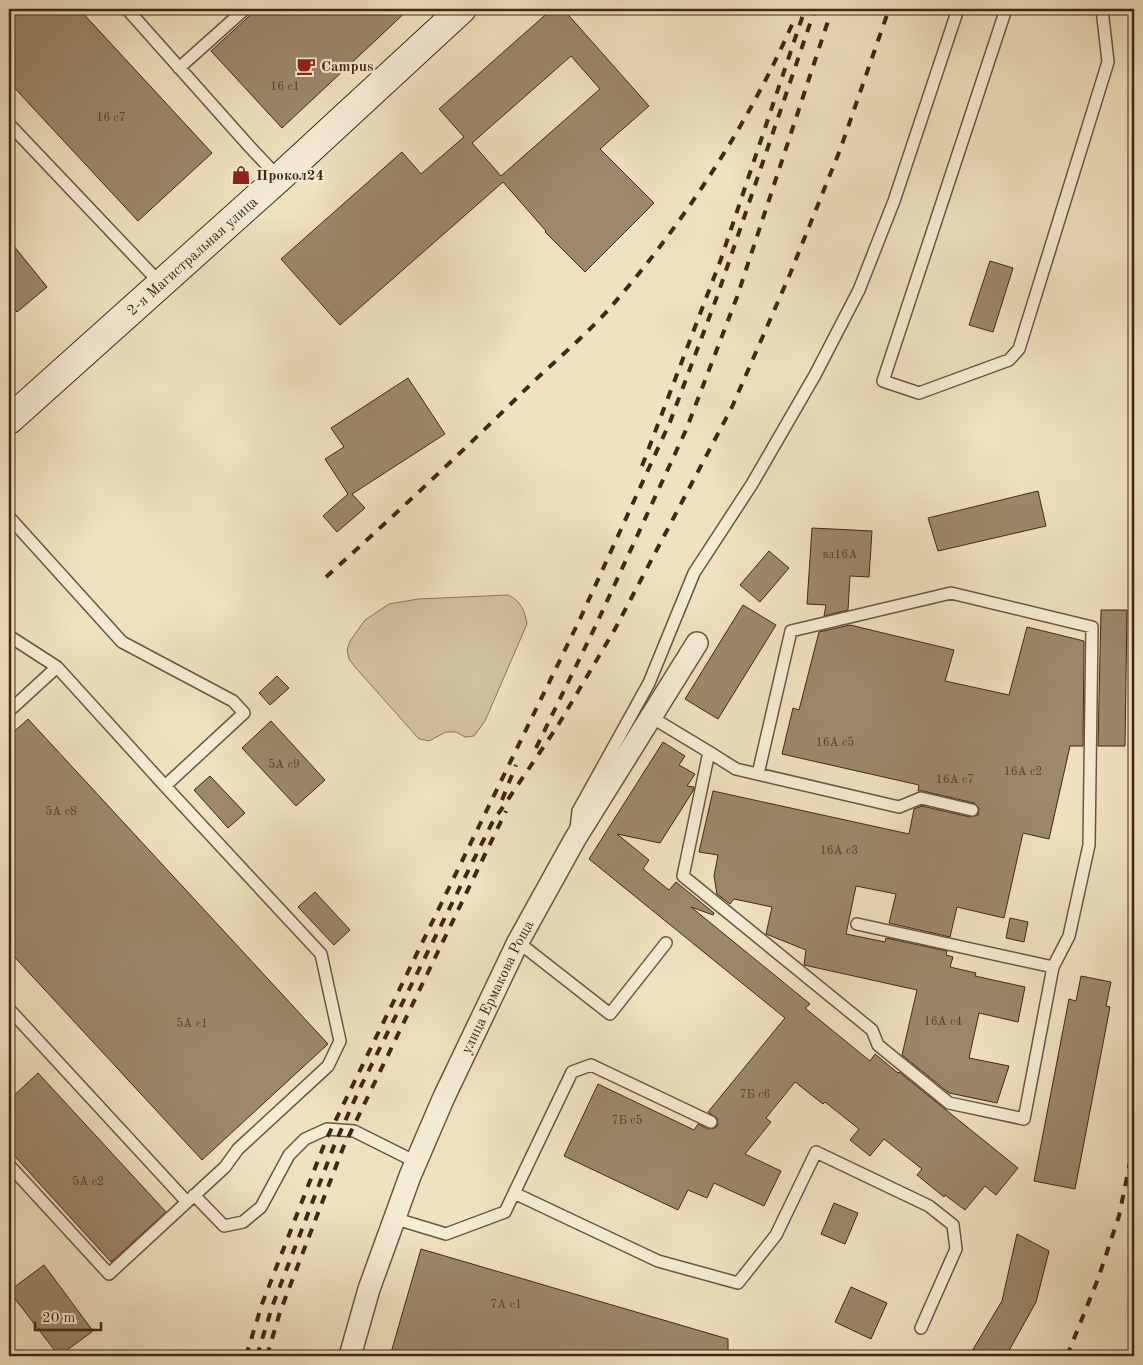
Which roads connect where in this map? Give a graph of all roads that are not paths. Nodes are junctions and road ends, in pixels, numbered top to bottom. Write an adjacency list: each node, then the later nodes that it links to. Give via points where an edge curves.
1 (127, 9): 7 (lane)
2 (245, 9): 7 (lane)
3 (462, 9): 9 (street, 2-я Магистральная улица)
4 (958, 9): 22 (lane, via 894,201 859,290 816,375 694,574 649,683 578,811)
5 (1006, 9): 6 (lane, via 882,381 919,393 1009,360 1019,349 1108,62)
6 (1102, 9)
7 (179, 68): 9 (lane)
8 (9, 124): 10 (lane)
9 (279, 178): 10 (street, 2-я Магистральная улица)
10 (162, 284): 11 (street, 2-я Магистральная улица)
11 (9, 420)
12 (9, 517): 20 (lane, via 122,642 233,701 244,713)
13 (9, 636): 15 (lane)
14 (697, 643): 17 (street, улица Ермакова Роща)
15 (57, 667): 16 (lane); 20 (lane)
16 (9, 711)
17 (651, 717): 18 (lane); 22 (street, улица Ермакова Роща)
18 (709, 752): 19 (lane, via 736,769); 26 (lane, via 683,876 872,1030 878,1045 949,1103 1024,1119)
19 (758, 774): 21 (lane, via 899,807 921,798); 26 (lane, via 791,631 951,592 1092,627 1089,845 1069,936)
20 (165, 786): 32 (lane, via 320,954 340,1040 328,1066)
21 (972, 810)
22 (575, 838): 24 (street, улица Ермакова Роща)
23 (857, 924): 26 (lane)
24 (518, 942): 25 (lane, via 610,1014); 29 (street, улица Ермакова Роща)
25 (666, 943)
26 (1053, 967)
27 (9, 1009): 32 (lane)
28 (711, 1122): 31 (lane, via 591,1065 572,1072)
29 (416, 1162): 32 (lane, via 354,1132 327,1129 305,1139 289,1155 261,1207 243,1222 224,1226); 33 (street, улица Ермакова Роща)
30 (9, 1165): 32 (lane, via 109,1274)
31 (514, 1193): 33 (lane, via 505,1212 446,1234); 34 (lane, via 658,1262 738,1283 776,1235 816,1152 929,1206 953,1225 956,1249)
32 (190, 1198)
33 (393, 1218): 35 (street, улица Ермакова Роща)
34 (921, 1328)
35 (350, 1356)

